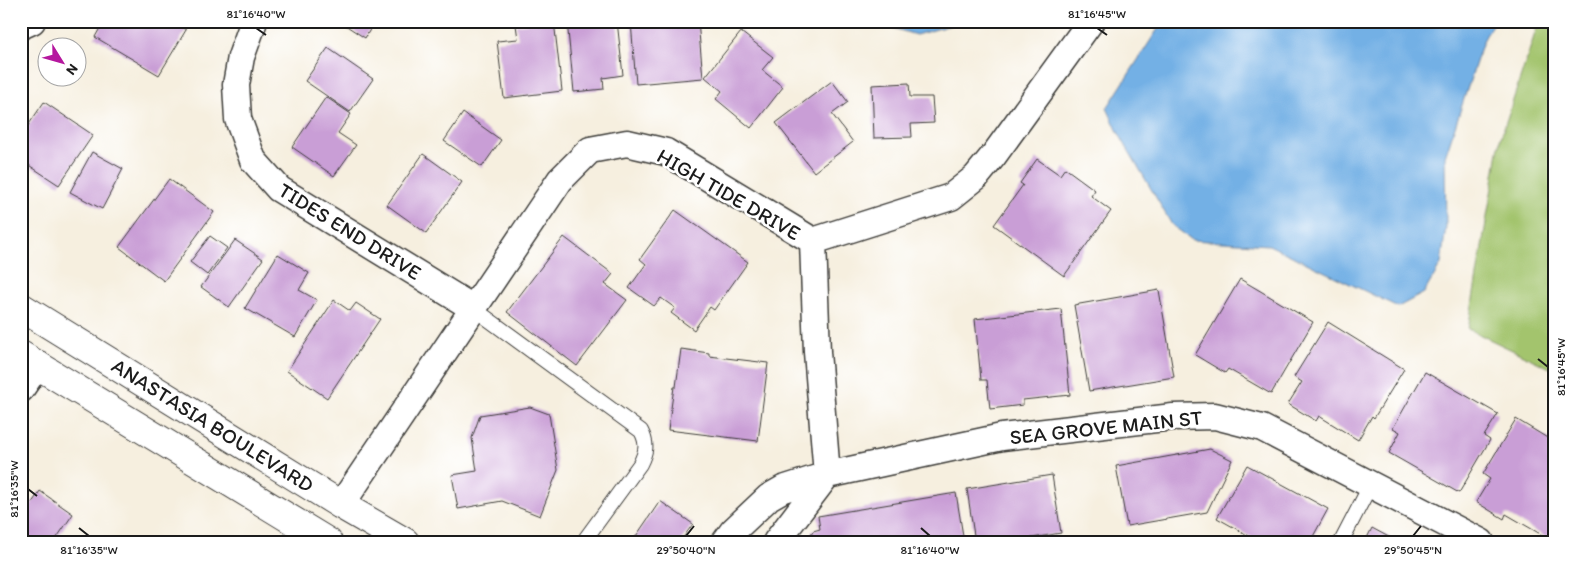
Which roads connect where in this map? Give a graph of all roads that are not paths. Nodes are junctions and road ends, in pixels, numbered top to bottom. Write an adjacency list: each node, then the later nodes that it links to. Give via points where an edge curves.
1 (32, 21): 3 (street)
2 (254, 21): 7 (street, TIDES END DRIVE, via 241,57 236,85 238,119 254,160 279,189)
3 (21, 26)
4 (1079, 28): 5 (street, HIGH TIDE DRIVE, via 976,177 951,197)
5 (813, 241): 7 (street, HIGH TIDE DRIVE, via 666,152 627,142 590,150 560,180); 10 (street)
6 (21, 307): 12 (main road, ANASTASIA BOULEVARD)
7 (473, 308): 12 (street, HIGH TIDE DRIVE); 13 (lane, via 642,431 646,453)
8 (29, 360): 9 (street); 15 (main road, ANASTASIA BOULEVARD)
9 (21, 389)
10 (826, 475): 11 (street, SEA GROVE MAIN ST, via 1002,437 1173,417 1215,416 1262,428); 17 (street, SEA GROVE MAIN ST, via 769,497); 18 (street)
11 (1371, 484): 14 (street, SEA GROVE MAIN ST); 19 (lane)
12 (341, 505): 16 (main road, ANASTASIA BOULEVARD)
13 (586, 538)
14 (1476, 541)
15 (328, 542)
16 (405, 542)
17 (725, 542)
18 (776, 542)
19 (1341, 542)

